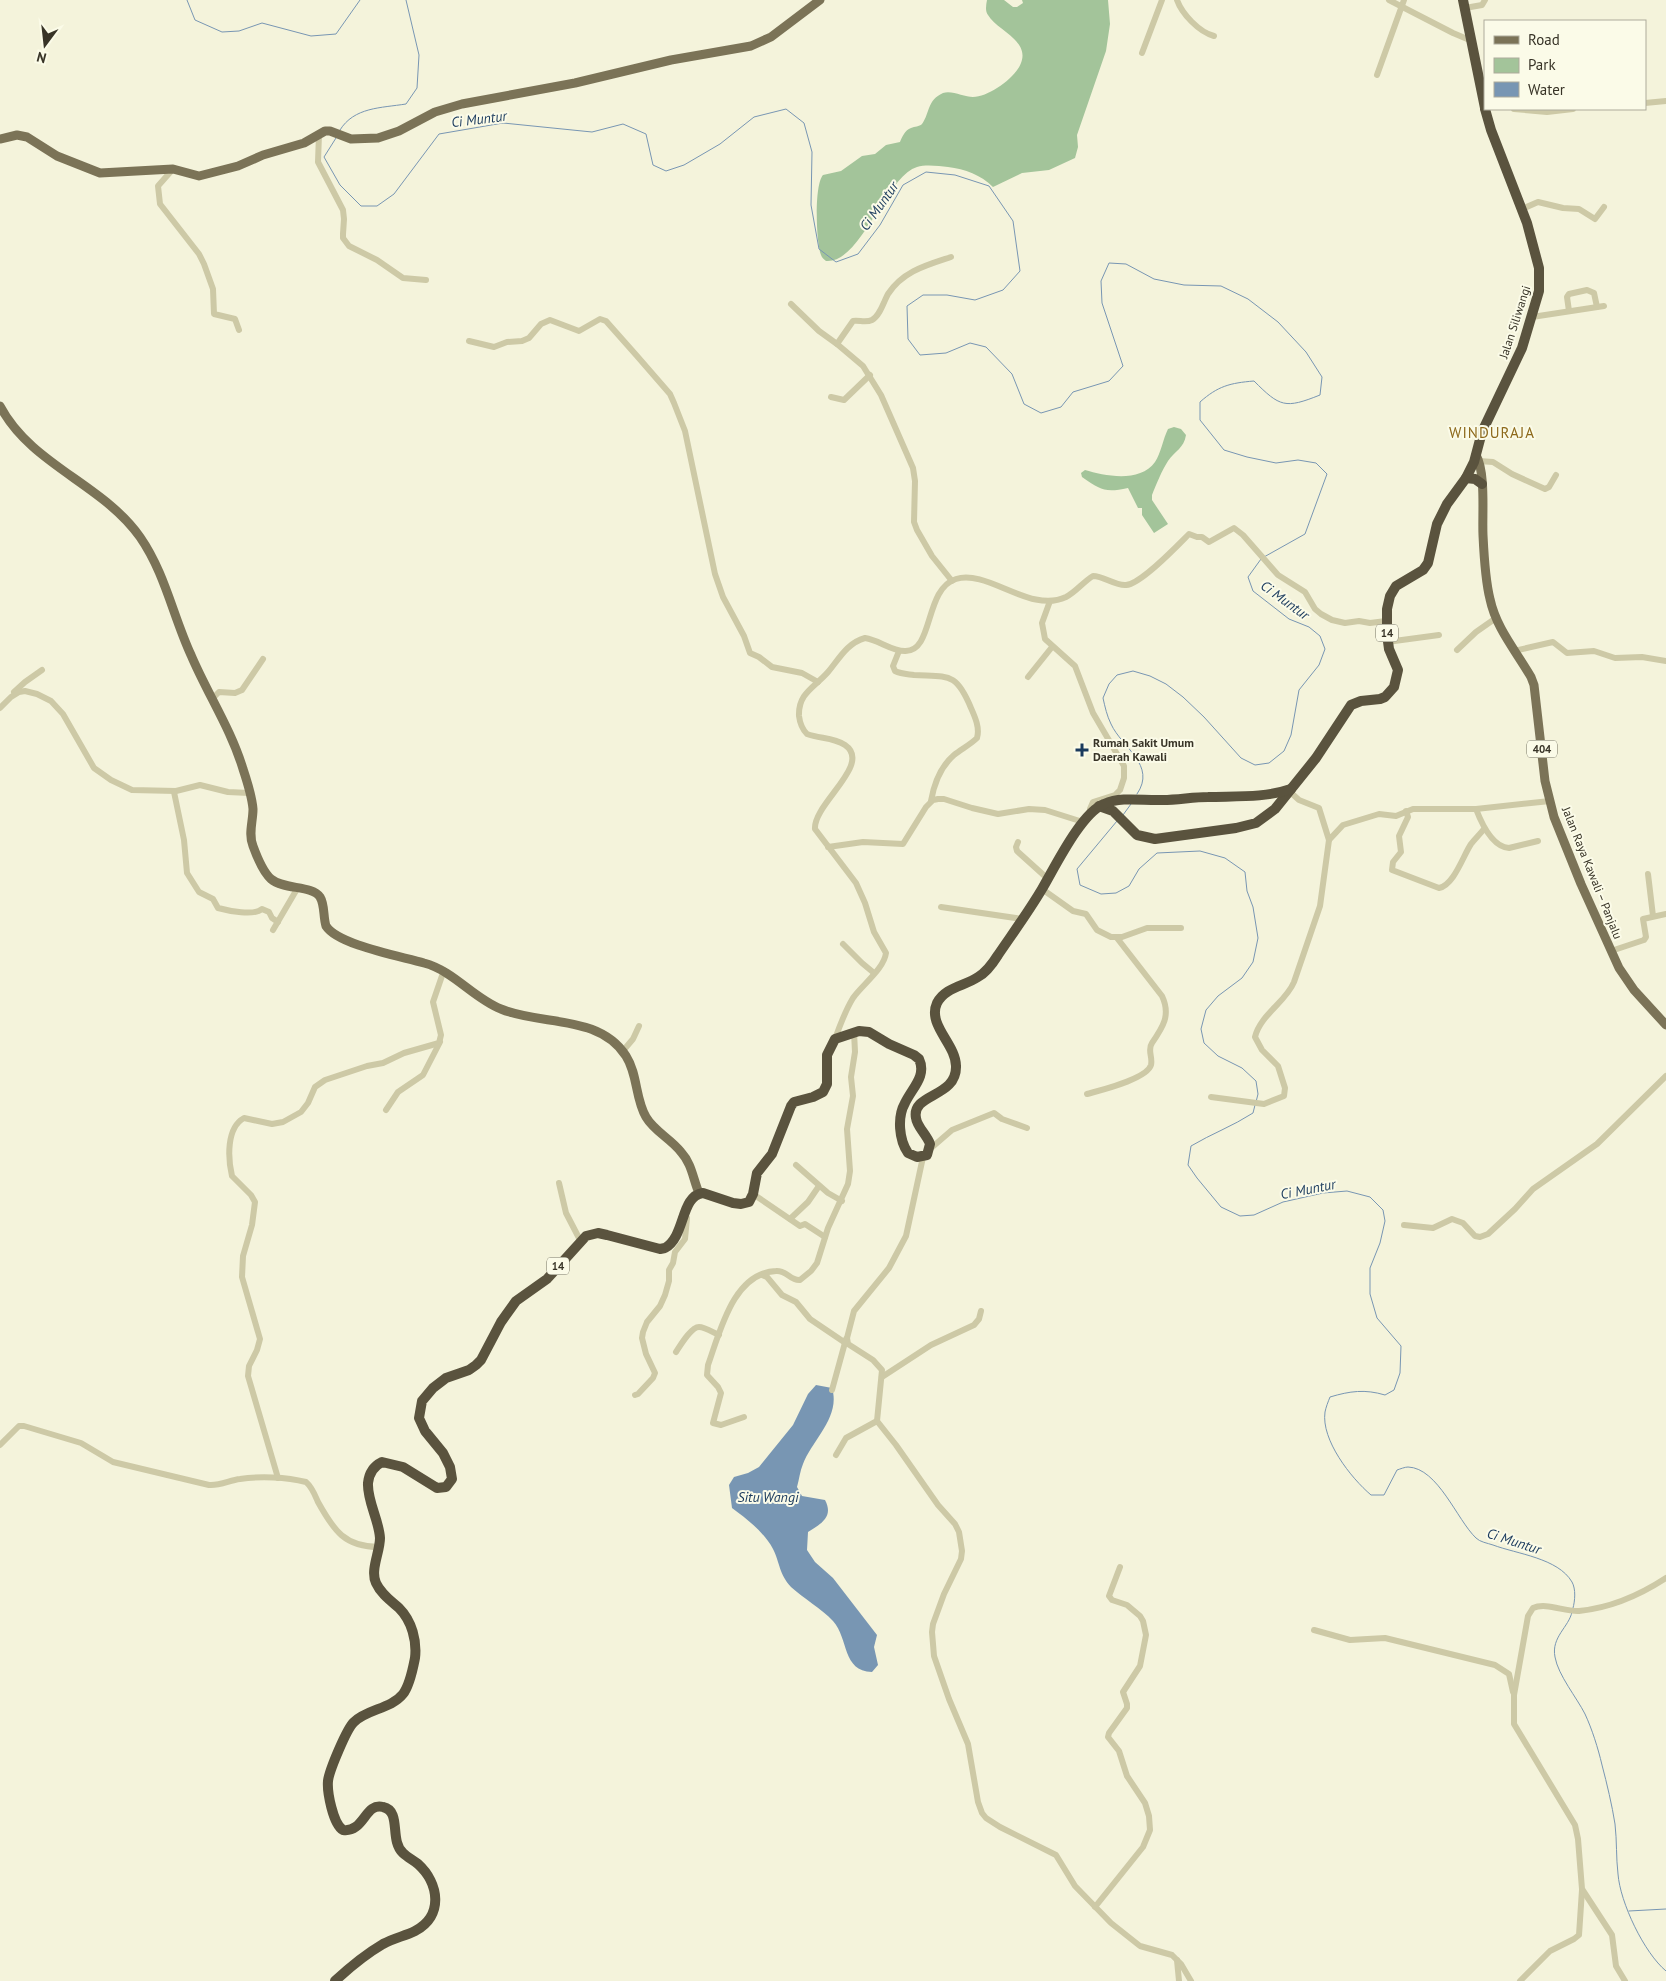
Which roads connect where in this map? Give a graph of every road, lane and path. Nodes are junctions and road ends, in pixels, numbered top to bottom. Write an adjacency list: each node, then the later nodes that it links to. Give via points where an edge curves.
1 (820, 0): 18 (main road, via 771,37 751,46 462,104 435,112 378,138 351,139 330,131)
2 (1162, 0): 10 (street)
3 (1177, 0): 8 (street, via 1187,16)
4 (1389, 0): 6 (street)
5 (1485, 0): 7 (street, via 1482,5)
6 (1403, 3): 9 (street); 11 (street)
7 (1464, 4): 9 (highway, Jalan Siliwangi / 14)
8 (1214, 36)
9 (1472, 41): 12 (highway, Jalan Siliwangi / 14)
10 (1142, 53)
11 (1377, 76)
12 (1484, 101)
13 (1666, 101): 14 (street)
14 (1646, 102)
15 (1486, 110): 22 (highway, Jalan Siliwangi / 14)
16 (1525, 110): 17 (street)
17 (1564, 110)
18 (319, 134): 20 (main road, via 304,143 210,174 197,176); 24 (street, via 318,162 343,210 345,242 403,278)
19 (0, 139): 20 (main road, via 17,135 27,137 57,156 100,173)
20 (173, 169): 28 (street, via 158,186 160,204 204,264 213,289 214,314 235,319)
21 (1604, 207): 22 (street, via 1595,219 1579,209 1538,202)
22 (1522, 209): 27 (highway, Jalan Siliwangi / 14, via 1540,275)
23 (951, 257): 30 (street, via 910,272 891,290 875,318 867,322 853,321)
24 (426, 280)
25 (792, 304): 30 (street)
26 (1569, 311): 26 (street, via 1568,294 1587,290 1593,292 1601,307); 27 (street)
27 (1532, 317): 34 (highway, Jalan Siliwangi / 14, via 1514,366 1482,432)
28 (239, 330)
29 (469, 341): 52 (street, via 494,347 529,338 550,320 579,331 600,320 606,321 670,394 674,403 685,431 715,574 750,653 772,668 802,673)
30 (837, 344): 31 (street)
31 (870, 375): 32 (street, via 844,400); 38 (street, via 910,458 916,481 914,517 917,530)
32 (831, 397)
33 (0, 406): 54 (main road, via 16,431 38,452 116,511 139,536 158,567 180,629)
34 (1477, 458): 35 (street, via 1493,462 1544,489 1549,487); 36 (highway, 14); 37 (main road, Jalan Raya Kawali – Panjalu / 404)
35 (1556, 474)
36 (1466, 478): 37 (highway); 41 (highway, 14, via 1437,524 1426,567 1393,590)
37 (1482, 484): 40 (main road, Jalan Raya Kawali – Panjalu / 404, via 1489,598)
38 (952, 581): 39 (street, via 972,578 1012,593); 46 (street, via 936,600 920,645 910,651)
39 (1050, 601): 41 (street, via 1067,597 1093,576 1130,585 1159,564 1190,534 1208,542 1237,529 1280,577 1305,592 1315,609 1325,616 1345,623); 44 (street, via 1043,616 1042,630)
40 (1496, 618): 45 (street); 47 (main road, Jalan Raya Kawali – Panjalu / 404)
41 (1386, 621): 43 (highway, 14)
42 (1439, 635): 43 (street)
43 (1387, 642): 56 (highway, 14, via 1398,670 1394,688 1380,699 1351,705)
44 (1052, 647): 51 (street); 62 (street, via 1075,666 1097,720 1124,766 1120,790 1116,795 1093,802 1090,809)
45 (1457, 650)
46 (899, 651): 52 (street, via 871,639 860,640 847,648); 60 (street, via 893,670 904,674 946,677 957,682 978,725 977,738 950,759 940,772)
47 (1514, 652): 49 (street, via 1553,642 1566,653 1594,651 1615,658 1642,657); 59 (main road, Jalan Raya Kawali – Panjalu / 404, via 1534,685)
48 (263, 659): 54 (street, via 242,690 219,692)
49 (1666, 661)
50 (42, 670): 53 (street)
51 (1028, 677)
52 (818, 682): 69 (street, via 801,700 801,725 807,734 831,738 843,744 851,751 852,758 846,777 816,820 816,829)
53 (10, 697): 55 (street); 57 (street, via 25,691 51,702 62,714 94,768 110,780 132,790)
54 (212, 699): 58 (main road, via 242,766)
55 (0, 708)
56 (1290, 790): 62 (highway, via 1267,795 1121,799); 62 (highway, 14, via 1275,809 1256,823 1155,839 1134,833 1117,814); 66 (street, via 1300,800 1319,808)
57 (174, 792): 58 (street, via 200,786); 78 (street, via 184,840 186,870 197,889 213,899 218,908 236,912 262,909)
58 (250, 793): 72 (main road, via 253,812 251,841 265,871 274,881)
59 (1550, 801): 61 (street); 83 (main road, Jalan Raya Kawali – Panjalu / 404)
60 (931, 802): 64 (street, via 944,798 998,814 1044,810); 69 (street, via 903,844 863,842)
61 (1476, 809): 63 (street, via 1413,808); 65 (street)
62 (1095, 810): 64 (highway)
63 (1406, 811): 65 (street, via 1408,817 1399,840 1401,852 1393,862 1392,870 1439,888 1451,879 1472,842); 66 (street, via 1396,816 1379,814 1343,825)
64 (1083, 822): 71 (highway)
65 (1484, 829): 67 (street, via 1505,848)
66 (1329, 840): 94 (street, via 1321,902 1294,982 1256,1033 1256,1041 1277,1065 1286,1091 1282,1098 1268,1104)
67 (1538, 841)
68 (1018, 842): 71 (street, via 1017,851)
69 (828, 847): 85 (street, via 856,883 874,932 886,953 882,965)
70 (1648, 874): 76 (street)
71 (1048, 879): 73 (highway)
72 (297, 889): 78 (street); 84 (main road, via 313,891 320,896 326,926 339,938)
73 (1042, 889): 77 (highway); 81 (street, via 1073,911 1088,916 1104,934)
74 (941, 907): 77 (street)
75 (1666, 914): 76 (street)
76 (1653, 916): 83 (street, via 1642,920 1644,940)
77 (1022, 919): 97 (highway, via 986,971 973,981 947,992 937,1003 935,1015 952,1051 956,1073 942,1092 922,1102 916,1110 916,1120 929,1141)
78 (278, 922): 80 (street)
79 (1181, 928): 81 (street, via 1147,928)
80 (273, 930)
81 (1117, 938): 93 (street, via 1162,996 1166,1004 1165,1022 1150,1047 1150,1068 1132,1080)
82 (844, 944): 85 (street)
83 (1610, 952): 86 (main road, Jalan Raya Kawali – Panjalu / 404, via 1634,990)
84 (444, 970): 90 (street, via 433,1002); 91 (main road, via 501,1009 588,1028 608,1039)
85 (874, 973): 89 (street, via 847,1008)
86 (1666, 1025)
87 (639, 1026): 91 (street)
88 (854, 1032): 89 (highway); 97 (highway, via 869,1032 919,1059 921,1072 902,1109 901,1131 908,1153 917,1158); 104 (street, via 853,1096 846,1129 849,1178)
89 (835, 1039): 102 (highway, via 827,1055 826,1088 819,1095 794,1102 791,1106 772,1154 757,1173)
90 (440, 1041): 95 (street, via 423,1074 398,1092); 121 (street, via 383,1064 325,1080 316,1087 301,1112 283,1122 272,1124 244,1118 233,1132 231,1174 255,1202 243,1256 242,1277 260,1339 248,1376)
91 (622, 1052): 101 (main road, via 632,1070 646,1117 683,1154)
92 (1666, 1076): 106 (street, via 1601,1140 1533,1189 1488,1234 1475,1236 1463,1223 1452,1220 1436,1228)
93 (1087, 1094)
94 (1211, 1097)
95 (386, 1110)
96 (1027, 1128): 97 (street, via 994,1113 952,1130)
97 (926, 1154): 112 (street, via 906,1236 889,1268 854,1311)
98 (796, 1165): 100 (street)
99 (559, 1183): 108 (street, via 566,1213)
100 (819, 1186): 104 (street); 105 (street)
101 (699, 1193): 103 (highway); 108 (highway, via 688,1204 677,1237 665,1248 598,1233)
102 (754, 1194): 103 (highway, via 749,1202 741,1204); 105 (street)
103 (712, 1196): 116 (street, via 697,1200 688,1215 685,1239 669,1270 665,1295 642,1336 654,1376)
104 (842, 1201): 107 (street)
105 (790, 1220): 107 (street, via 800,1226 805,1224)
106 (1404, 1225)
107 (825, 1237): 109 (street, via 817,1263 800,1280 793,1280 778,1270)
108 (580, 1240): 122 (highway, 14, via 547,1279 510,1307 481,1360 469,1370 438,1382 422,1401 420,1424 450,1467 450,1483 438,1488 392,1463 382,1462 373,1469 368,1488 378,1527)
109 (762, 1275): 111 (street, via 735,1297); 112 (street, via 782,1295 796,1302 810,1319)
110 (981, 1311): 114 (street, via 974,1325 931,1346)
111 (719, 1335): 113 (street, via 696,1328); 117 (street, via 707,1370 721,1393 713,1423 721,1425)
112 (845, 1340): 114 (street, via 879,1366); 115 (street)
113 (676, 1352)
114 (882, 1377): 118 (street)
115 (832, 1390)
116 (634, 1395)
117 (744, 1417)
118 (877, 1421): 120 (street, via 846,1438); 128 (street, via 959,1532 961,1559 944,1594 932,1632 934,1656 968,1744 979,1807 993,1823 1056,1855 1075,1886)
119 (0, 1445): 121 (street, via 19,1426 24,1426 81,1443 113,1462 209,1485 239,1479)
120 (836, 1454)
121 (278, 1478): 122 (street, via 306,1482 327,1518 345,1539 360,1546)
122 (379, 1547): 130 (highway, 14, via 375,1582 406,1618 415,1641 414,1660 404,1693 356,1719 349,1727 329,1776 328,1790 336,1823 343,1830 356,1828 373,1808 382,1806 389,1810 395,1820 396,1844 428,1875 437,1902 433,1915 422,1927 384,1944 347,1968)
123 (1120, 1567): 128 (street, via 1109,1596 1140,1616 1144,1621 1146,1638 1140,1666 1123,1692 1127,1708 1108,1735 1122,1756 1127,1776 1145,1803 1150,1830 1143,1847)
124 (1666, 1578): 126 (street, via 1612,1604 1579,1611 1536,1606 1530,1612)
125 (1314, 1630): 126 (street, via 1350,1640 1385,1638 1495,1665 1509,1674)
126 (1514, 1695): 127 (street, via 1514,1724 1575,1826)
127 (1582, 1889): 133 (street, via 1579,1935 1550,1951); 134 (street, via 1612,1935 1616,1966)
128 (1095, 1907): 129 (street, via 1140,1946 1167,1952)
129 (1177, 1958): 131 (street); 132 (street)
130 (335, 1981)
131 (1179, 1981)
132 (1191, 1981)
133 (1520, 1981)
134 (1625, 1981)

